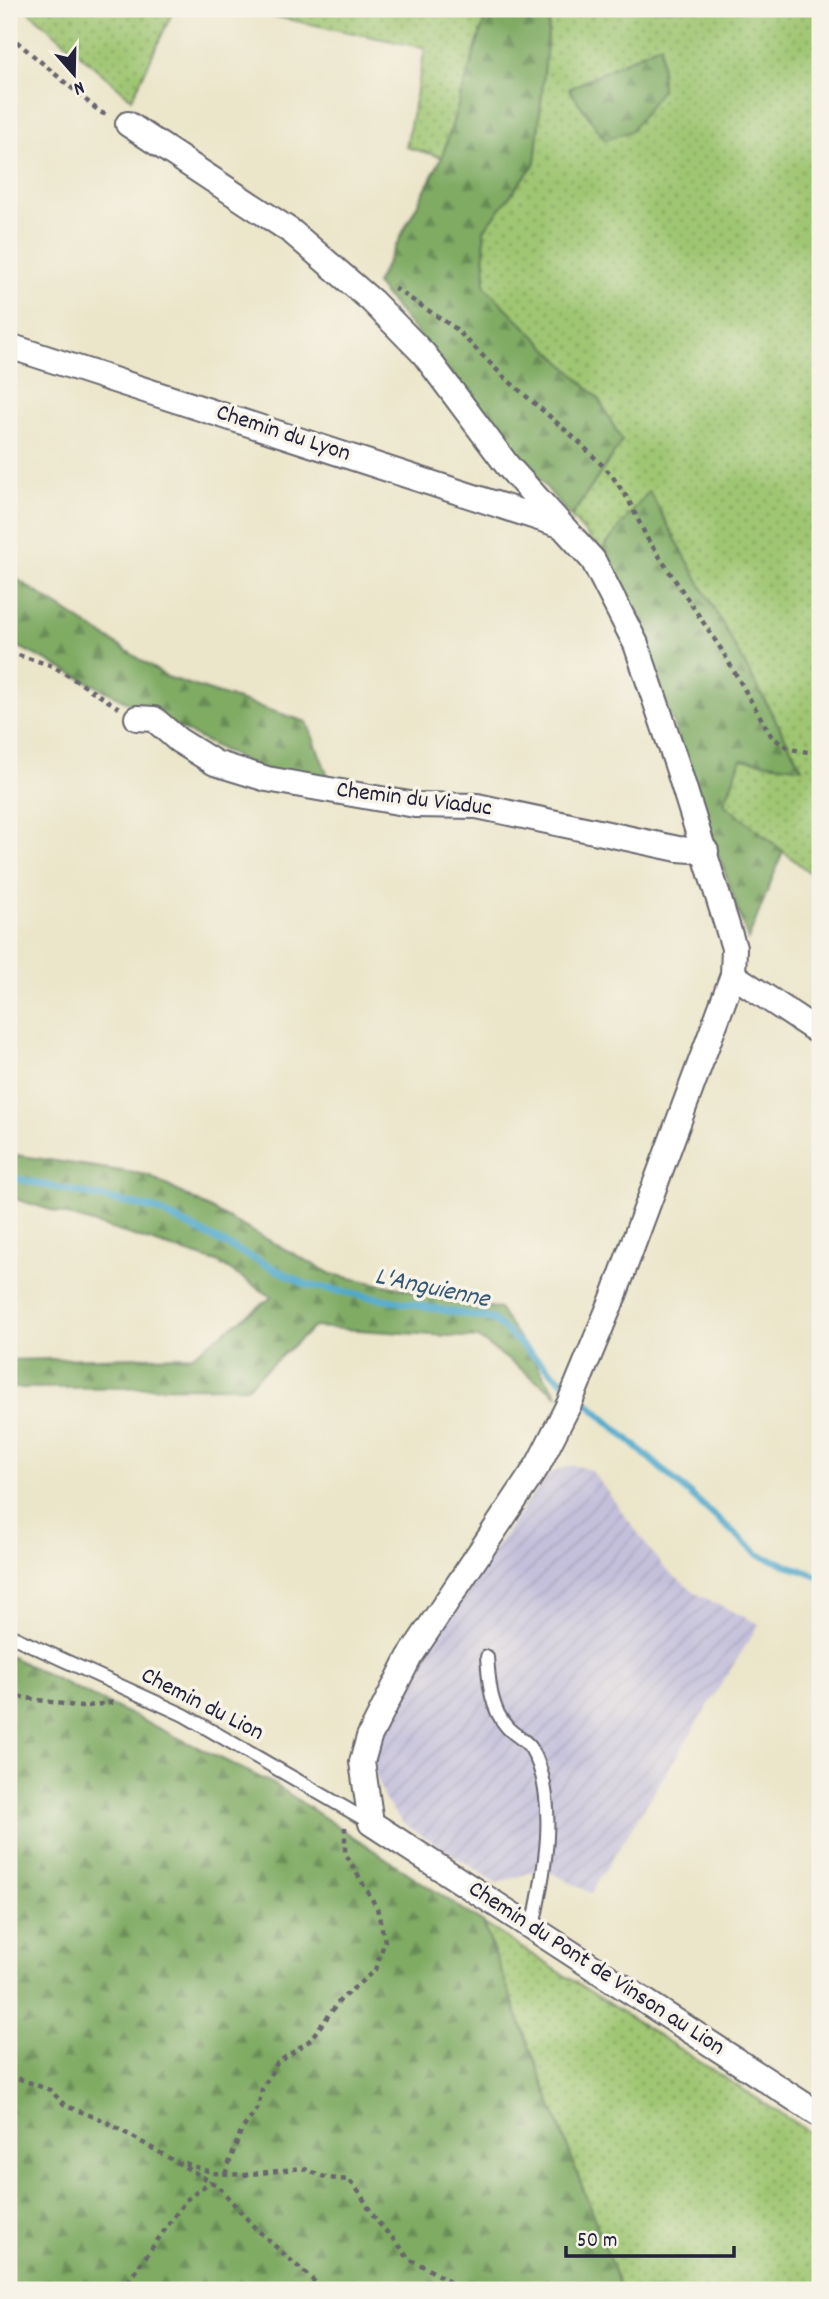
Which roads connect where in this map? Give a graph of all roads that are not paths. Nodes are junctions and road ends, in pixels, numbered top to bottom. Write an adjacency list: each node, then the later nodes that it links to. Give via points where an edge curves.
1 (128, 124): 3 (street, via 292,232 370,300 424,354)
2 (9, 346): 3 (street, Chemin du Lyon)
3 (557, 524): 5 (street, via 593,560 624,615)
4 (137, 718): 5 (street, Chemin du Viaduc, via 154,719 215,763 267,779 415,805 477,806)
5 (706, 851): 6 (street, via 734,948)
6 (733, 975): 7 (street); 10 (street, via 574,1394 538,1465 410,1658 369,1737 362,1762)
7 (820, 1033)
8 (9, 1635): 10 (lane, Chemin du Lion, via 184,1715)
9 (487, 1657): 11 (lane, via 496,1710 508,1728 531,1747 540,1775 548,1844)
10 (371, 1823): 11 (street, Chemin du Pont de Vinson au Lion)
11 (533, 1927): 12 (street, Chemin du Pont de Vinson au Lion)
12 (820, 2115)

